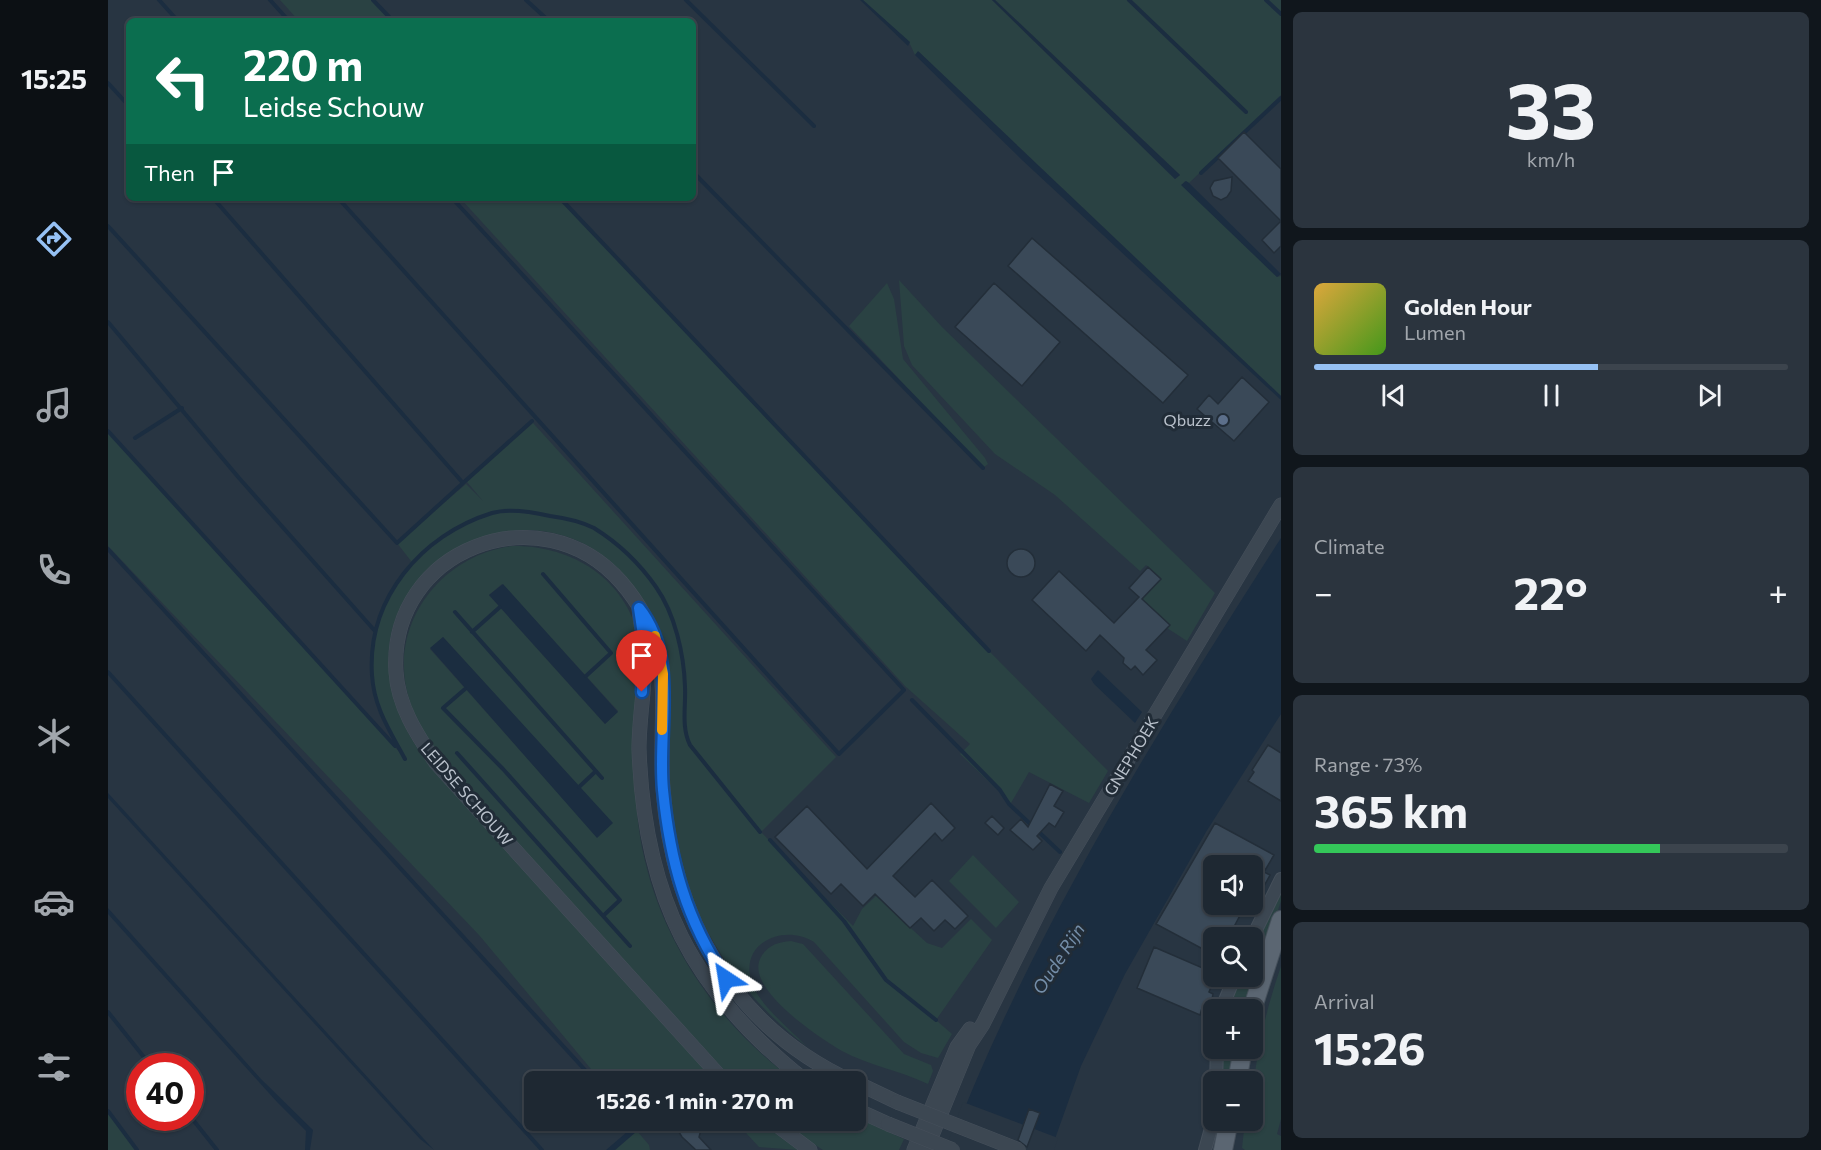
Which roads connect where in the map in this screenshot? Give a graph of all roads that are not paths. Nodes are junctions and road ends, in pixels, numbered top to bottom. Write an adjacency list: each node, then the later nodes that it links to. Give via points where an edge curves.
1 (1281, 505): 7 (street, GNEPHOEK, via 1051,888)
2 (639, 608): 8 (street, LEIDSE SCHOUW, via 612,572 573,547 529,537 508,537 478,545 442,566 406,614 396,654 399,694 417,736 436,763); 9 (street, LEIDSE SCHOUW, via 644,642 639,746 642,805 661,892 693,960 721,1001); 10 (street, LEIDSE SCHOUW, via 649,620 660,658 664,689 663,789 676,875 694,921 712,958 754,1012)
3 (1281, 879): 5 (street)
4 (1281, 920): 6 (main road)
5 (1257, 927)
6 (1256, 999)
7 (989, 1011): 17 (street, GNEPHOEK, via 957,1047); 18 (street, GNEPHOEK, via 969,1045)
8 (715, 1071)
9 (793, 1071)
10 (829, 1071)
11 (866, 1088): 20 (street, LEIDSE SCHOUW, bridge)
12 (866, 1114): 19 (street, bridge)
13 (785, 1131): 16 (street)
14 (1210, 1131): 21 (street)
15 (1227, 1131): 22 (main road)
16 (810, 1150)
17 (914, 1150)
18 (926, 1150)
19 (952, 1150)
20 (1019, 1150)
21 (1205, 1150)
22 (1223, 1150)

